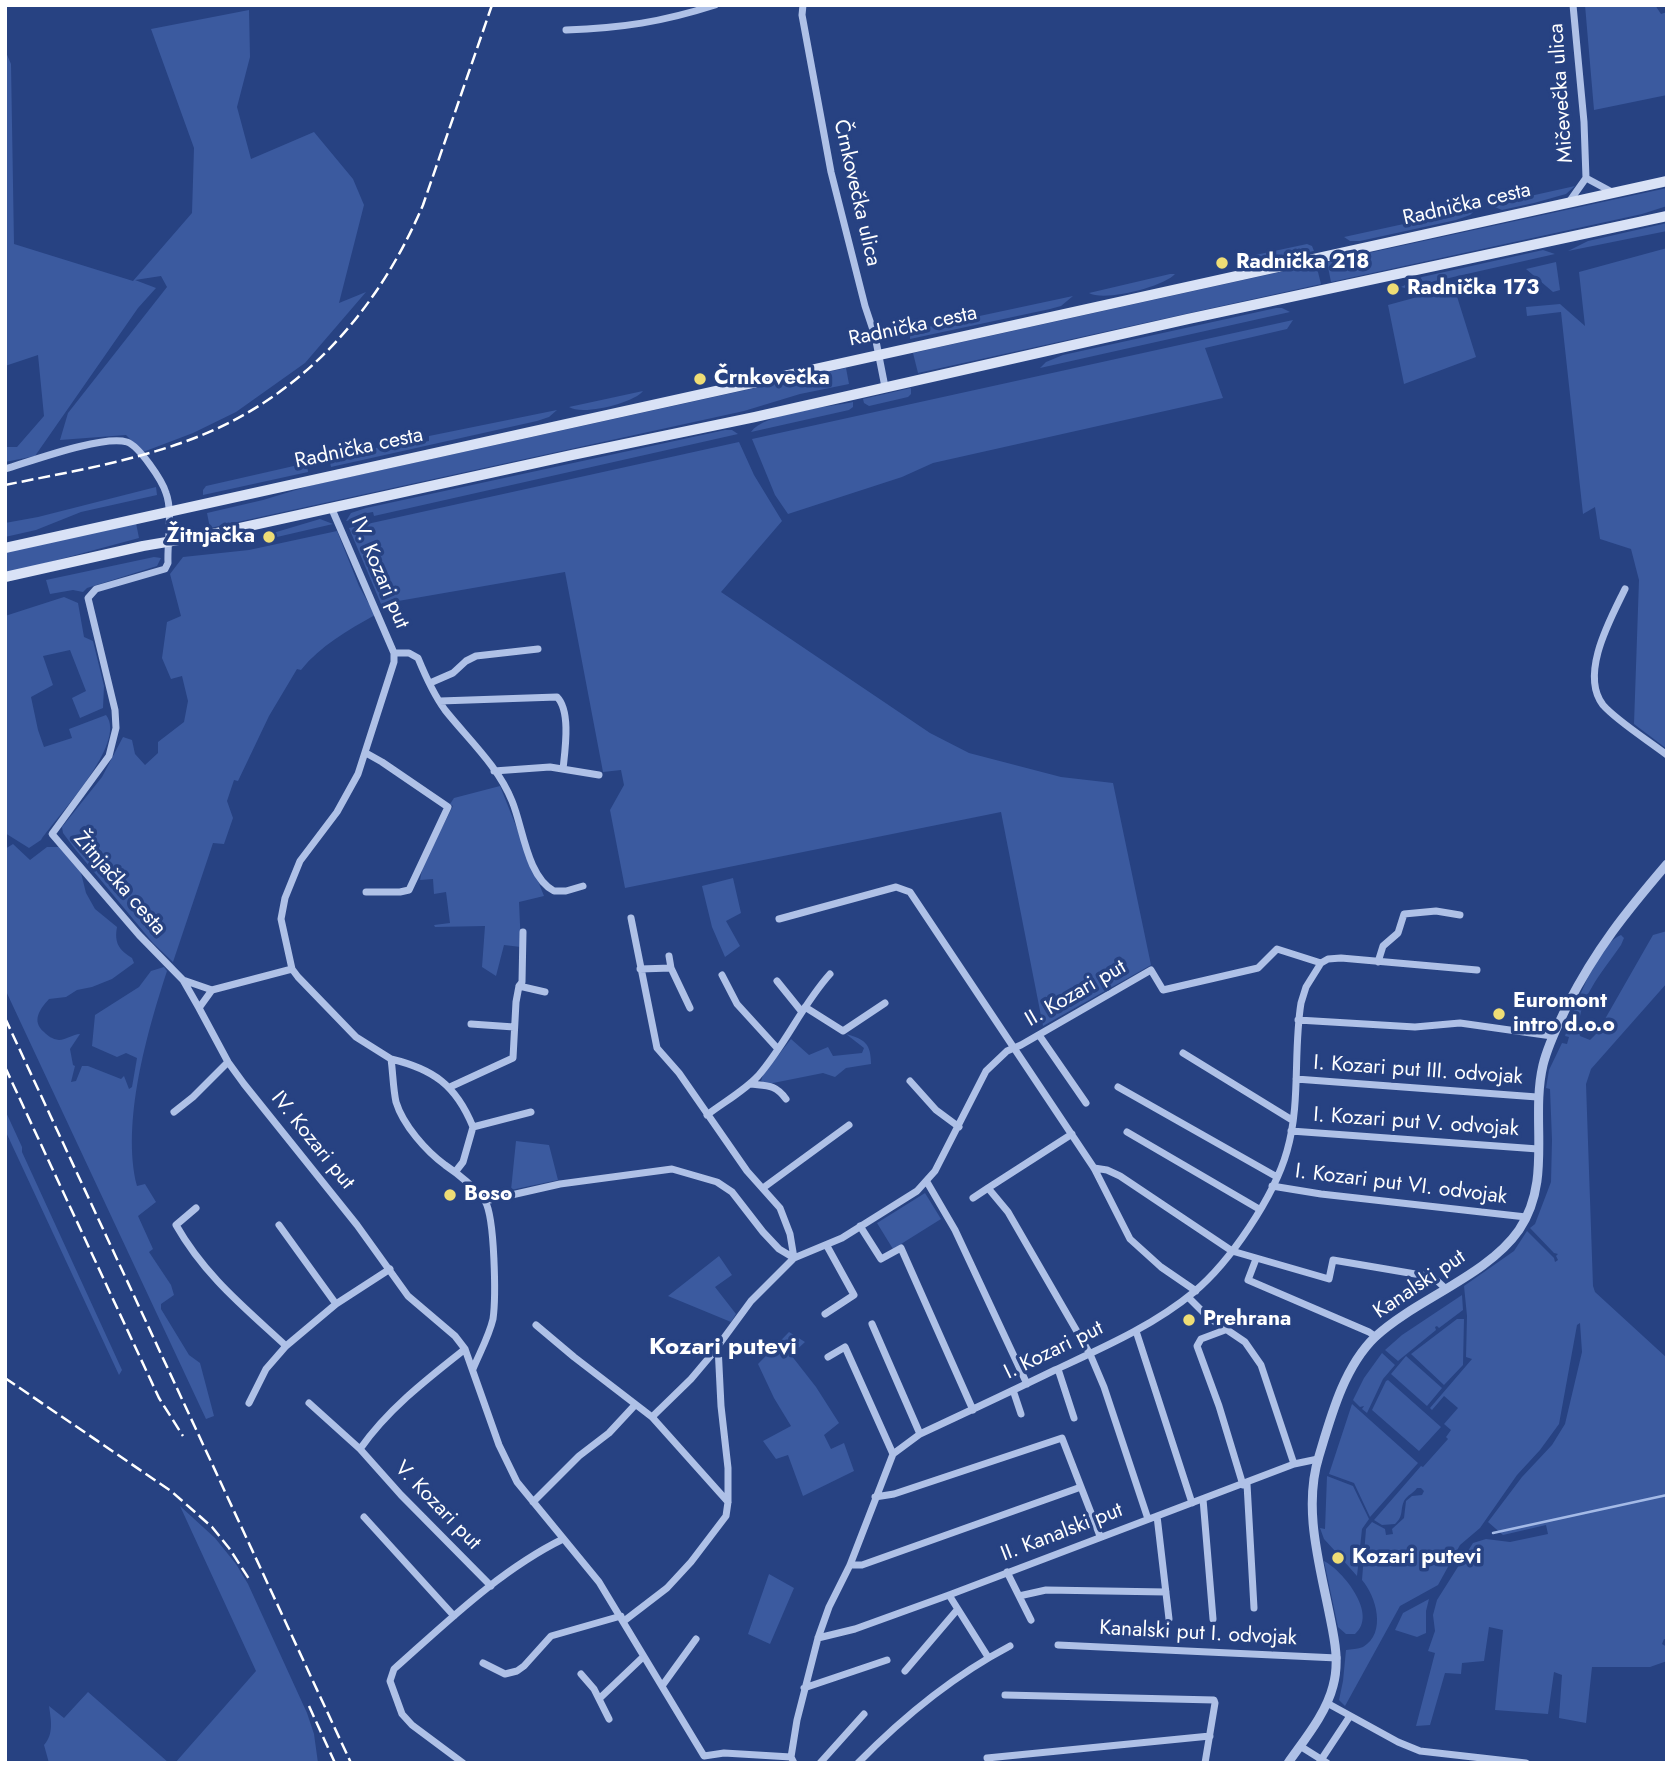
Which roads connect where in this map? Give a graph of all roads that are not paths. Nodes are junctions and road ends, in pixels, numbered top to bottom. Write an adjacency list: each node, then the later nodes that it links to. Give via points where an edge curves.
1 (715, 5): 4 (street, via 661,21)
2 (803, 5): 10 (street, Črnkovečka ulica, via 829,159)
3 (1573, 5): 5 (street, Mičevečka ulica)
4 (566, 30)
5 (1586, 178): 7 (street, Mičevečka ulica); 8 (street, Mičevečka ulica)
6 (1667, 181): 7 (main road, Radnička cesta)
7 (1612, 192): 8 (main road, Radnička cesta)
8 (1569, 202): 10 (main road, Radnička cesta)
9 (1667, 216): 11 (main road)
10 (877, 355): 11 (street, Črnkovečka ulica); 14 (main road, Radnička cesta)
11 (885, 387): 13 (main road)
12 (5, 469): 14 (street, via 68,450 127,442 155,473 167,494)
13 (331, 507): 15 (main road); 20 (street, IV. Kozari put)
14 (168, 512): 15 (street); 16 (main road, Radnička cesta)
15 (168, 542): 17 (main road); 44 (street, Žitnjačka cesta, via 165,569 96,589 88,598 116,728 109,756 52,834)
16 (5, 548)
17 (5, 577)
18 (1625, 589): 24 (street, via 1598,654 1595,688 1605,707)
19 (538, 649): 21 (street, via 476,656)
20 (394, 653): 21 (street, IV. Kozari put, via 414,655); 23 (street, IV. Kozari put)
21 (430, 683): 22 (street, IV. Kozari put)
22 (440, 701): 25 (street, via 557,697 566,731); 26 (street, IV. Kozari put)
23 (366, 753): 30 (street, via 448,807 409,890); 39 (street, IV. Kozari put, via 349,793 300,861 285,898 282,927)
24 (1667, 755)
25 (563, 769): 26 (street); 27 (street)
26 (494, 771): 29 (street, IV. Kozari put, via 512,799 542,881 554,891)
27 (598, 775)
28 (1667, 864): 57 (street, Kanalski put, via 1604,940)
29 (583, 886)
30 (366, 892)
31 (1460, 915): 36 (street, via 1436,911 1404,914 1398,933 1383,946)
32 (631, 918): 40 (street)
33 (779, 919): 58 (street, via 904,888)
34 (523, 932): 46 (street)
35 (669, 956): 38 (street)
36 (1378, 962): 37 (street, via 1341,958); 41 (street)
37 (1321, 963): 53 (street, I. Kozari put, via 1306,987); 56 (street, II. Kozari put, via 1277,949 1258,968 1163,990 1151,971)
38 (671, 968): 40 (street); 51 (street)
39 (292, 969): 47 (street); 61 (street, IV. Kozari put, via 356,1037)
40 (640, 969): 73 (street, via 657,1048)
41 (1477, 970)
42 (830, 974): 52 (street)
43 (722, 975): 59 (street, via 737,1004)
44 (183, 980): 47 (street); 50 (street, IV. Kozari put)
45 (777, 981): 52 (street)
46 (519, 986): 48 (street); 55 (street)
47 (212, 990): 50 (street)
48 (545, 992)
49 (885, 1003): 52 (street, via 844,1031)
50 (199, 1008): 62 (street, IV. Kozari put)
51 (690, 1008)
52 (803, 1009): 59 (street)
53 (1298, 1020): 57 (street, via 1415,1027 1460,1023); 63 (street, I. Kozari put)
54 (471, 1024): 55 (street)
55 (514, 1027): 66 (street, via 513,1058)
56 (1039, 1035): 58 (street, II. Kozari put); 70 (street)
57 (1552, 1036): 68 (street, Kanalski put)
58 (1015, 1047): 77 (street, via 986,1071); 80 (street, II. Kozari put)
59 (778, 1049): 65 (street)
60 (1183, 1053): 74 (street)
61 (391, 1059): 66 (street, IV. Kozari put, via 415,1065); 83 (street, via 401,1113 430,1151)
62 (228, 1062): 71 (street); 100 (street, IV. Kozari put)
63 (1296, 1079): 68 (street, I. Kozari put III. odvojak); 74 (street, I. Kozari put)
64 (910, 1081): 77 (street)
65 (750, 1084): 69 (street, via 772,1087); 73 (street)
66 (450, 1087): 76 (street)
67 (1118, 1087): 84 (street, I. Kozari put VI. odvojak)
68 (1537, 1097): 81 (street, Kanalski put)
69 (786, 1099)
70 (1086, 1103)
71 (174, 1112)
72 (531, 1112): 76 (street)
73 (707, 1115): 87 (street)
74 (1292, 1120): 78 (street, I. Kozari put)
75 (849, 1125): 87 (street)
76 (473, 1127): 83 (street)
77 (959, 1127): 85 (street)
78 (1291, 1131): 81 (street, I. Kozari put V. odvojak); 84 (street, I. Kozari put)
79 (1127, 1132): 92 (street)
80 (1072, 1134): 82 (street, II. Kozari put); 88 (street)
81 (1538, 1149): 93 (street, Kanalski put, via 1538,1182)
82 (1094, 1168): 97 (street, via 1120,1176); 102 (street, II. Kozari put, via 1130,1240)
83 (456, 1171): 90 (street)
84 (1277, 1177): 86 (street, I. Kozari put)
85 (927, 1182): 95 (street); 118 (street, via 955,1230)
86 (1272, 1186): 92 (street, I. Kozari put); 93 (street, I. Kozari put VI. odvojak)
87 (763, 1188): 98 (street, via 780,1208)
88 (988, 1188): 89 (street); 114 (street, via 1008,1212)
89 (972, 1198)
90 (485, 1201): 98 (street, via 560,1184 672,1169 717,1182 732,1192 771,1241); 116 (street, via 491,1220 493,1317)
91 (196, 1208): 111 (street, via 176,1225 202,1267)
92 (1259, 1209): 97 (street, I. Kozari put)
93 (1526, 1217): 101 (street, Kanalski put, via 1497,1252)
94 (279, 1225): 104 (street)
95 (860, 1226): 96 (street); 123 (street, via 881,1259 901,1248)
96 (827, 1245): 98 (street); 105 (street, via 854,1296)
97 (1233, 1251): 99 (street); 102 (street, I. Kozari put)
98 (794, 1258): 112 (street, via 751,1301)
99 (1256, 1259): 101 (street, via 1329,1279 1333,1260 1433,1278); 110 (street, via 1248,1280)
100 (390, 1269): 104 (street); 113 (street, IV. Kozari put, via 408,1296)
101 (1446, 1289): 110 (street, Kanalski put)
102 (1196, 1291): 103 (street, I. Kozari put)
103 (1188, 1297): 108 (street); 109 (street, I. Kozari put)
104 (336, 1304): 111 (street)
105 (825, 1314)
106 (872, 1324): 127 (street)
107 (536, 1325): 122 (street)
108 (1225, 1329): 131 (street, via 1245,1342 1261,1365); 132 (street, via 1201,1339 1197,1346)
109 (1136, 1331): 114 (street, I. Kozari put); 138 (street)
110 (1376, 1337): 130 (street, Kanalski put, via 1341,1392)
111 (286, 1346): 120 (street)
112 (718, 1346): 125 (street); 137 (street)
113 (464, 1349): 116 (street, IV. Kozari put); 128 (street, via 397,1405)
114 (1090, 1354): 117 (street, I. Kozari put); 141 (street)
115 (828, 1357): 129 (street, via 845,1347)
116 (473, 1369): 136 (street, IV. Kozari put, via 509,1469)
117 (1058, 1369): 118 (street, I. Kozari put); 126 (street)
118 (1027, 1384): 119 (street, I. Kozari put)
119 (1013, 1391): 123 (street, I. Kozari put); 124 (street)
120 (249, 1403)
121 (309, 1403): 128 (street, V. Kozari put)
122 (635, 1405): 125 (street); 136 (street)
123 (973, 1410): 127 (street, I. Kozari put)
124 (1021, 1414)
125 (652, 1417): 137 (street)
126 (1074, 1418)
127 (920, 1434): 129 (street, I. Kozari put)
128 (360, 1449): 146 (street, V. Kozari put)
129 (893, 1454): 134 (street)
130 (1318, 1460): 131 (street, II. Kanalski put); 163 (street, Kanalski put, via 1312,1489 1313,1527)
131 (1294, 1464): 132 (street, II. Kanalski put)
132 (1245, 1484): 135 (street, II. Kanalski put); 150 (street)
133 (1081, 1487): 134 (street, via 1062,1438); 142 (street); 144 (street, via 862,1565)
134 (875, 1497): 144 (street)
135 (1203, 1499): 138 (street, II. Kanalski put); 155 (street)
136 (533, 1502): 143 (street, IV. Kozari put)
137 (729, 1502): 153 (street, via 721,1525 691,1562 667,1588)
138 (1192, 1503): 139 (street, II. Kanalski put)
139 (1157, 1516): 141 (street, II. Kanalski put); 147 (street)
140 (365, 1517): 152 (street)
141 (1148, 1519): 142 (street, II. Kanalski put)
142 (1100, 1536): 145 (street, II. Kanalski put)
143 (563, 1539): 146 (street); 153 (street, IV. Kozari put)
144 (850, 1565): 158 (street)
145 (1007, 1572): 148 (street, II. Kanalski put); 149 (street)
146 (491, 1586): 152 (street)
147 (1166, 1592): 149 (street, via 1054,1590); 154 (street)
148 (949, 1595): 151 (street); 158 (street, II. Kanalski put)
149 (1018, 1595): 156 (street)
150 (1254, 1608)
151 (957, 1610): 162 (street); 166 (street)
152 (454, 1616): 182 (street, via 394,1668 390,1681 407,1719)
153 (623, 1618): 161 (street, IV. Kozari put); 165 (street, via 551,1636 517,1671 505,1674)
154 (1169, 1619)
155 (1213, 1619)
156 (1031, 1620)
157 (696, 1639): 168 (street)
158 (818, 1639): 169 (street)
159 (1058, 1645): 163 (street, Kanalski put I. odvojak)
160 (1010, 1646): 162 (street)
161 (643, 1657): 168 (street, IV. Kozari put); 171 (street)
162 (988, 1657): 184 (street, via 912,1711)
163 (1337, 1658): 172 (street, Kanalski put)
164 (887, 1660): 169 (street)
165 (483, 1663)
166 (905, 1671)
167 (581, 1674): 171 (street)
168 (662, 1686): 179 (street, IV. Kozari put, via 704,1756 724,1753)
169 (804, 1688): 179 (street)
170 (1005, 1695): 176 (street, via 1206,1698 1215,1703)
171 (600, 1698): 175 (street)
172 (1327, 1703): 174 (street); 177 (street, Kanalski put)
173 (864, 1714): 183 (street)
174 (1350, 1716): 181 (street); 187 (street, via 1420,1751)
175 (609, 1720)
176 (1210, 1736): 180 (street); 185 (street)
177 (1300, 1746): 181 (street); 186 (street, Kanalski put)
178 (987, 1758): 180 (street)
179 (793, 1760)
180 (1008, 1760)
181 (1322, 1762)
182 (464, 1763)
183 (820, 1763)
184 (858, 1763)
185 (1205, 1763)
186 (1288, 1763)
187 (1526, 1763)

